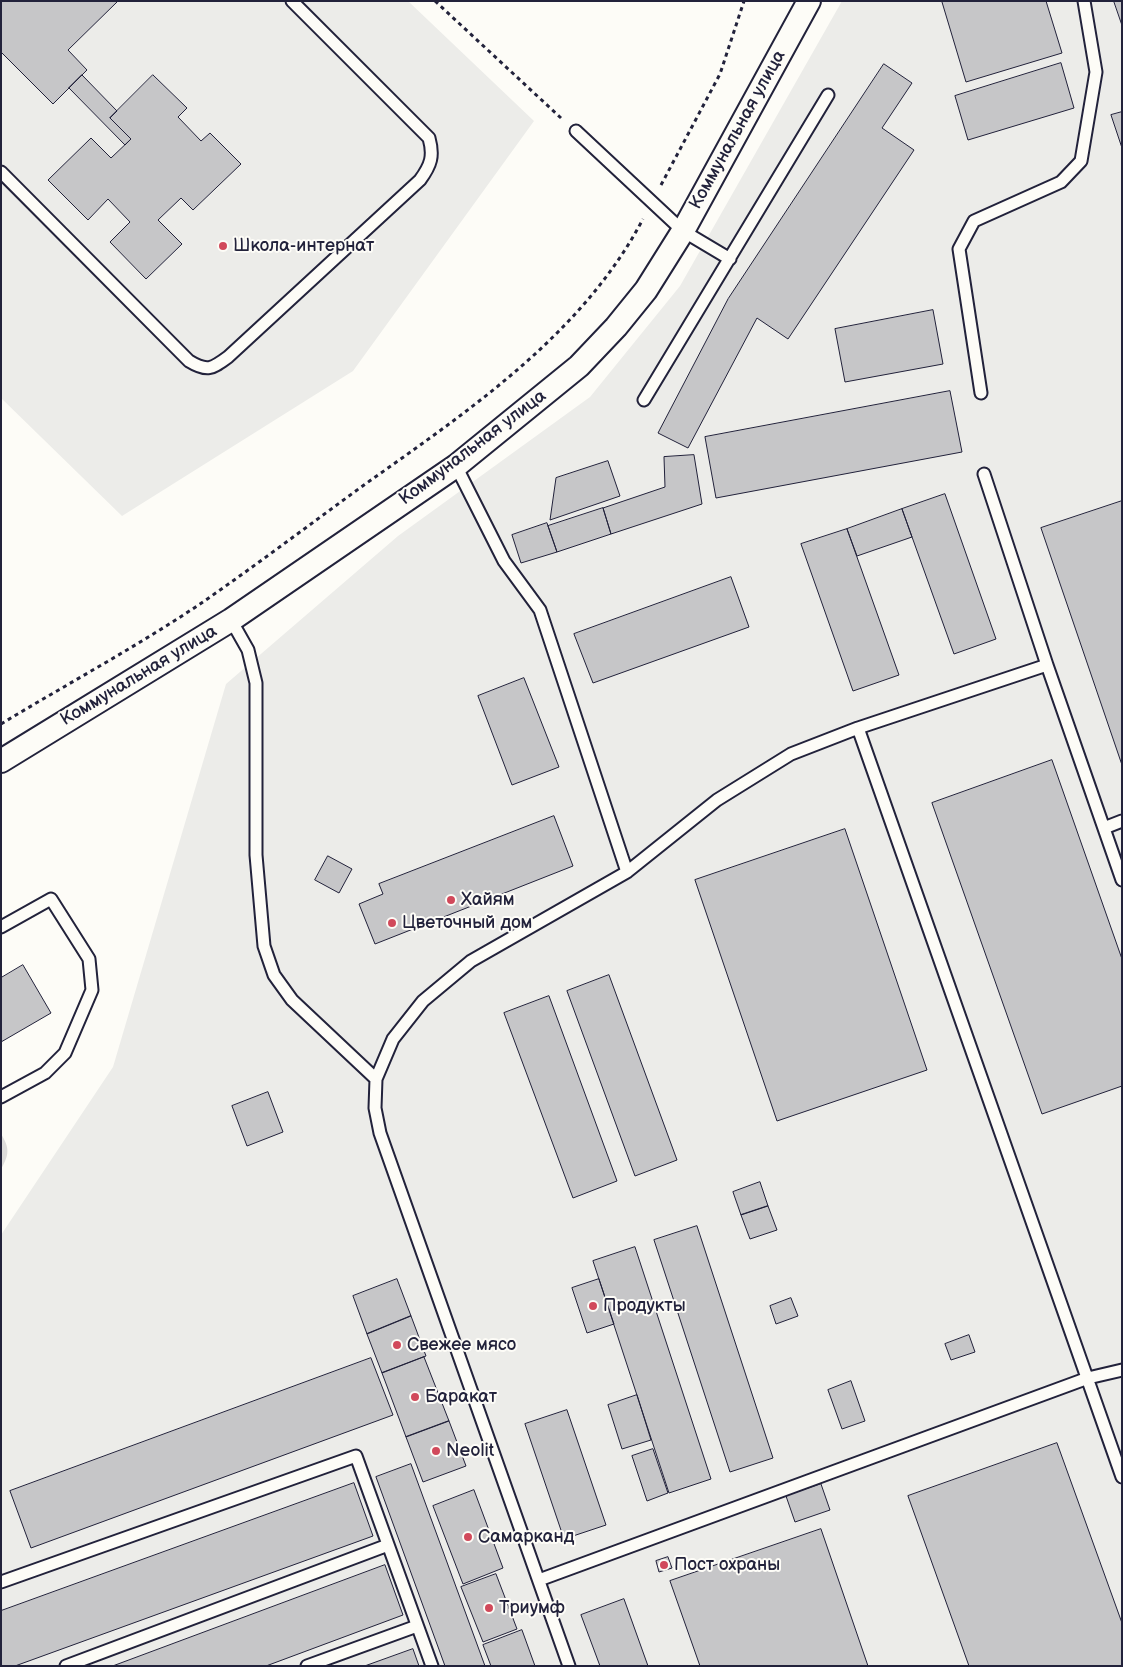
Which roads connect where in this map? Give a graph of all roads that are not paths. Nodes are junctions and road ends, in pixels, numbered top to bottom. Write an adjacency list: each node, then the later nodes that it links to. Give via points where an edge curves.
1 (292, 1): 6 (lane, via 429,138 433,152 430,166 420,180 215,367 202,369 189,361)
2 (809, 1): 7 (street, Коммунальная улица)
3 (1084, 1): 9 (lane, via 1096,72 1081,161 1061,182 974,221 959,249)
4 (828, 96): 8 (lane)
5 (576, 131): 7 (lane)
6 (1, 172)
7 (684, 231): 8 (lane); 11 (street, Коммунальная улица, via 646,290 579,366)
8 (730, 259): 10 (lane)
9 (981, 393)
10 (644, 400)
11 (456, 466): 13 (street, Коммунальная улица); 19 (lane, via 504,562 540,610)
12 (984, 474): 14 (lane)
13 (231, 620): 16 (street, Коммунальная улица); 22 (lane, via 248,650 256,682 256,856 264,946 274,975 292,1000)
14 (1047, 665): 15 (lane); 18 (lane)
15 (858, 728): 19 (lane, via 791,754 717,800); 25 (lane)
16 (1, 761)
17 (1122, 822): 18 (lane)
18 (1104, 828): 20 (lane)
19 (627, 872): 22 (lane, via 471,961 423,1001 393,1039)
20 (1122, 880)
21 (1, 927): 23 (lane, via 51,899 89,959 92,990 65,1053 45,1073)
22 (376, 1078): 28 (lane, via 375,1108 380,1133)
23 (1, 1097)
24 (1122, 1370): 25 (lane)
25 (1088, 1378): 26 (lane); 28 (lane)
26 (1122, 1477)
27 (388, 1545): 29 (lane, via 356,1456); 30 (lane); 31 (lane)
28 (539, 1580): 34 (lane)
29 (1, 1582)
30 (418, 1626): 32 (lane); 33 (lane)
31 (66, 1666)
32 (307, 1666)
33 (432, 1666)
34 (570, 1666)

